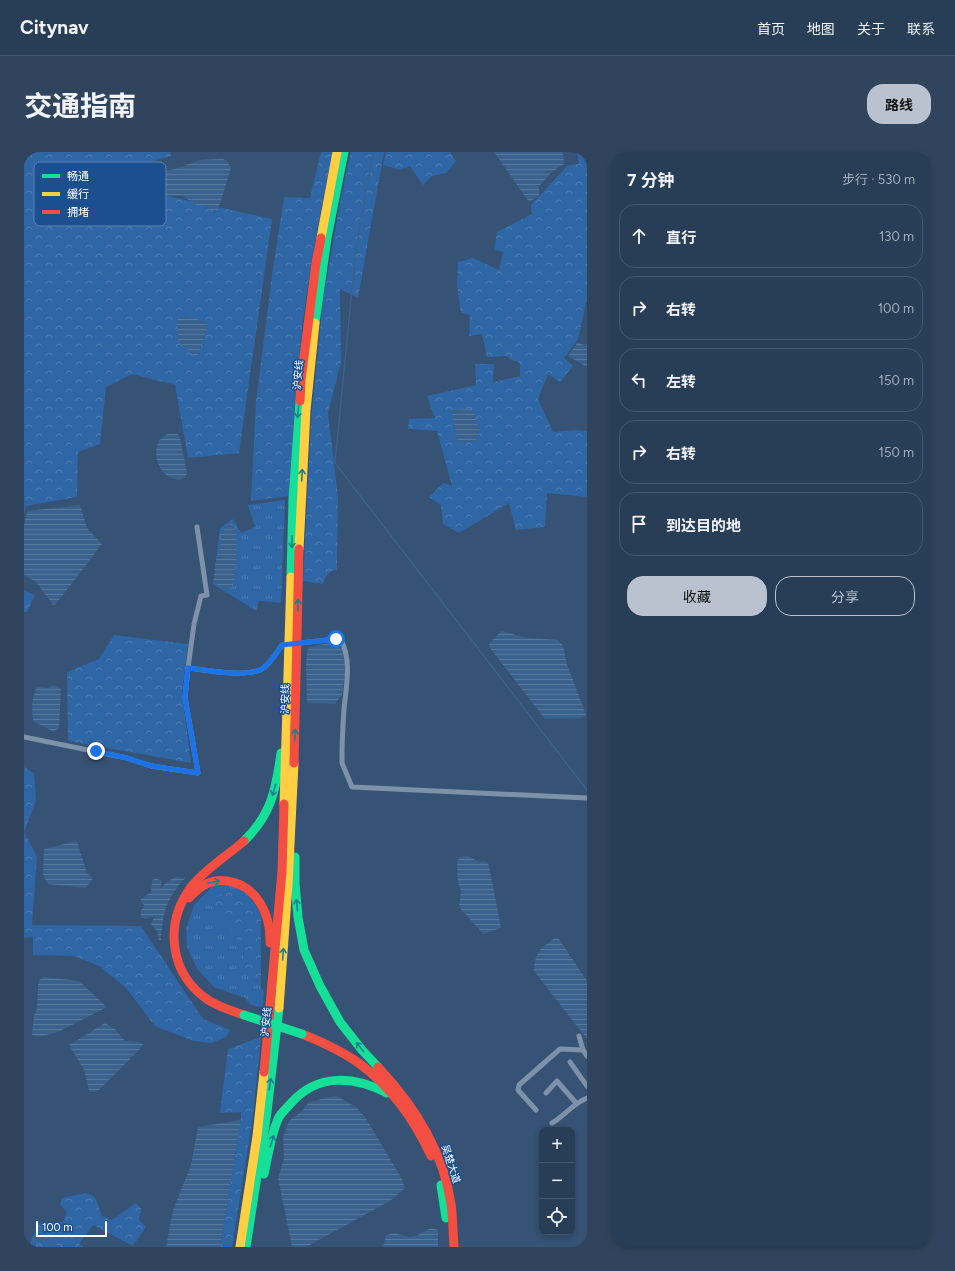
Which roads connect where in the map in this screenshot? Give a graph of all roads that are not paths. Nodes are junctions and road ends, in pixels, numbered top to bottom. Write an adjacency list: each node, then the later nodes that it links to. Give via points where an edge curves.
1 (336, 152): 4 (highway, 沪安线, one-way to 4, via 307,320 301,380 293,498)
2 (344, 152): 4 (highway, 沪安线, one-way to 2, via 300,498 314,321)
3 (196, 527): 5 (street, via 207,595 201,596)
4 (293, 644): 5 (street, via 282,645 267,665 256,671 236,673); 6 (highway, 沪安线); 8 (highway, 沪安线, one-way to 4); 9 (street, via 336,639 341,640 345,647 348,676 342,763 352,787)
5 (188, 668): 7 (street, via 185,697 198,773 152,766 127,758)
6 (289, 668): 10 (highway, 沪安线, via 282,871); 11 (highway, one-way to 11, via 280,757 270,802 259,824 242,844 192,886 178,909 174,923 175,954 180,969 190,984 220,1006)
7 (24, 737)
8 (294, 774): 19 (highway, one-way to 8, via 381,1070 340,1022 304,950 295,884); 24 (highway, 沪安线, one-way to 8, via 274,1053)
9 (587, 798)
10 (270, 1010): 11 (highway, one-way to 10, via 208,994 186,969 180,952 178,923 183,909 196,890 208,883 227,881 241,884 252,891 261,902 270,932); 23 (highway, 沪安线, via 257,1136)
11 (245, 1013): 19 (highway, bridge, via 303,1032 359,1063)
12 (579, 1036): 13 (street)
13 (583, 1050): 14 (street); 21 (street, via 560,1049 519,1085 518,1090)
14 (587, 1056)
15 (570, 1062): 16 (street)
16 (587, 1086)
17 (546, 1093): 20 (street, via 557,1081)
18 (587, 1098): 20 (street)
19 (402, 1101): 24 (highway, one-way to 19, via 270,1146 280,1118 293,1099 329,1080 348,1079 368,1083); 25 (highway, 吴楚大道, via 435,1165 445,1206); 26 (highway, 吴楚大道, via 416,1113 441,1163 451,1205)
20 (576, 1103): 22 (street)
21 (536, 1110)
22 (552, 1122)
23 (240, 1247)
24 (247, 1247)
25 (448, 1247)
26 (454, 1247)

